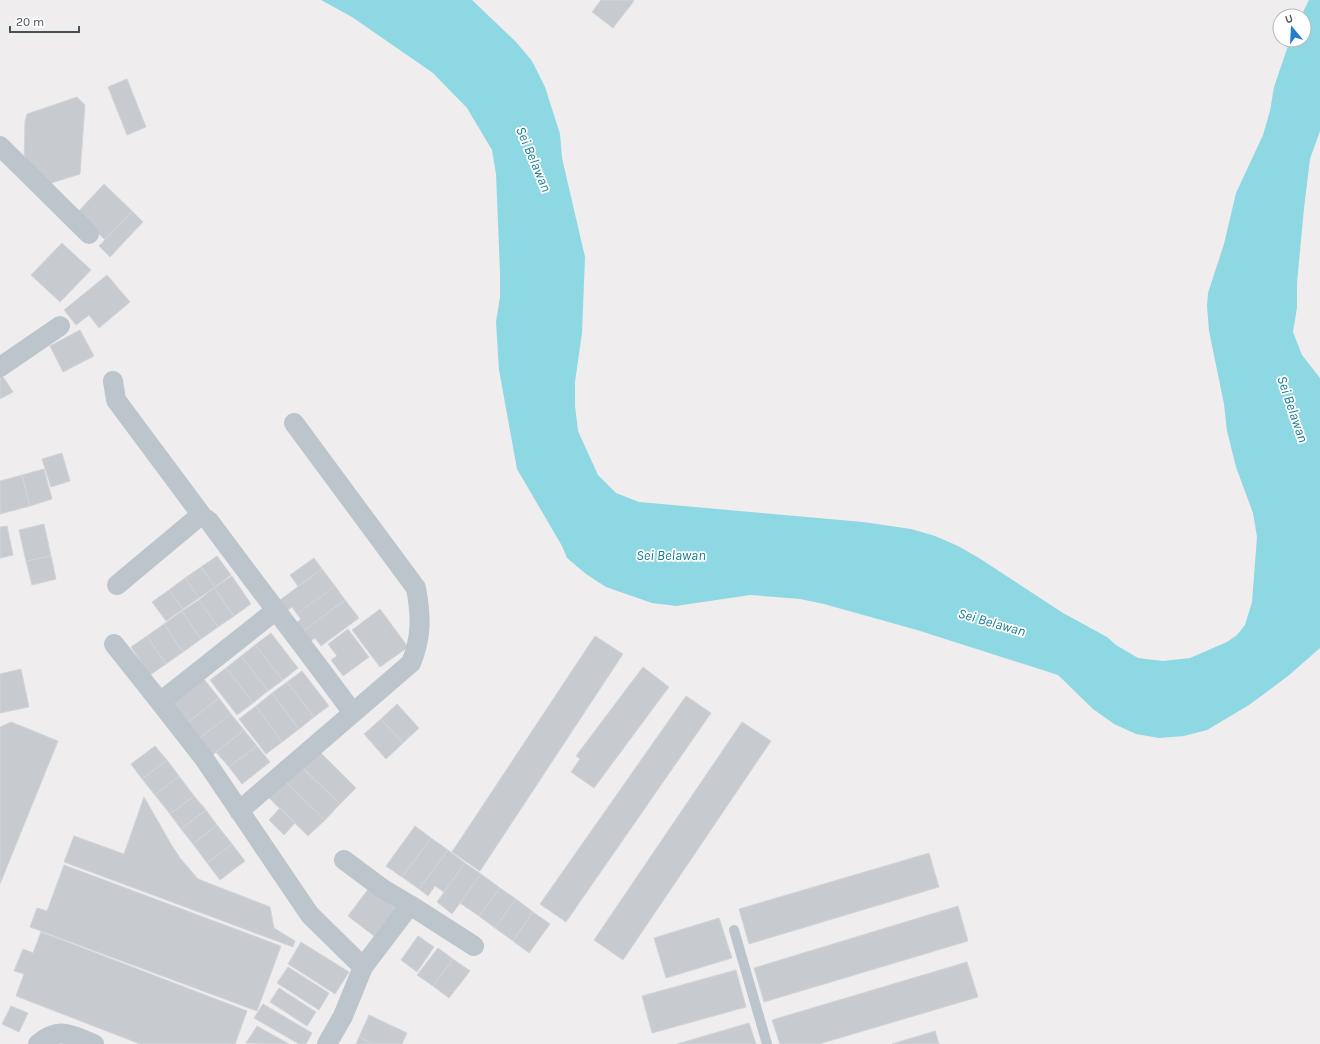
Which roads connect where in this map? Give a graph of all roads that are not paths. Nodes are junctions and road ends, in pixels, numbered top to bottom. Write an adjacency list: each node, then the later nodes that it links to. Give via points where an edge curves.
1 (0, 146): 2 (street)
2 (89, 234)
3 (60, 326): 4 (street)
4 (0, 367)
5 (113, 381): 7 (street, via 116,400)
6 (294, 422): 12 (street, via 416,588 419,607 418,646 411,663)
7 (203, 517): 8 (street, via 196,519); 9 (street, via 209,521)
8 (117, 585)
9 (275, 611): 11 (street); 12 (street, via 313,657)
10 (114, 644): 11 (street)
11 (160, 702): 13 (street, via 203,757)
12 (353, 713): 13 (street)
13 (239, 811): 18 (street, via 310,915)
14 (344, 860): 15 (street)
15 (410, 905): 17 (street); 18 (street)
16 (734, 930): 22 (lane)
17 (474, 946)
18 (363, 967): 21 (street, via 343,1016)
19 (38, 1044): 20 (street, via 48,1036 64,1033)
20 (94, 1044)
21 (327, 1044)
22 (767, 1044)

